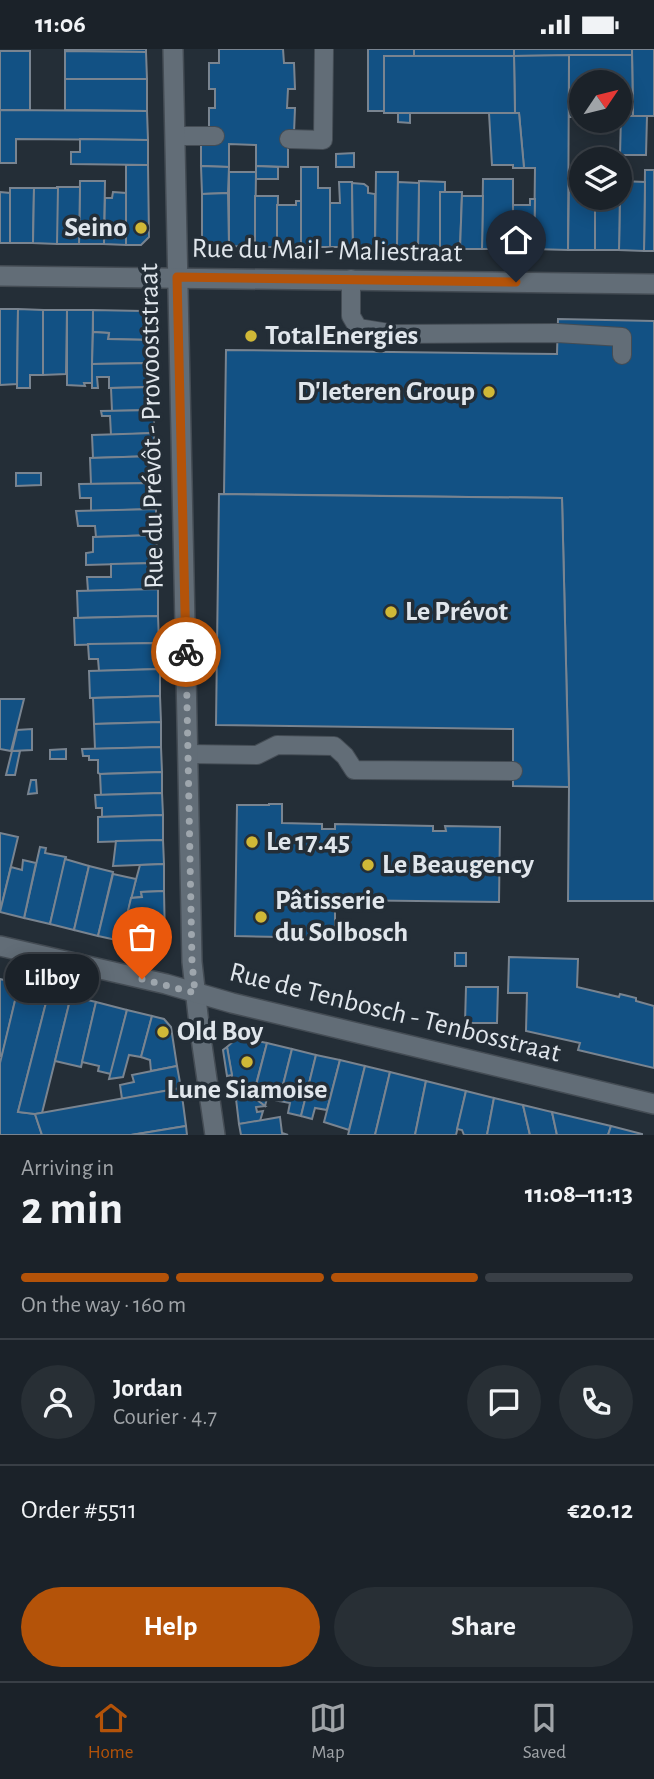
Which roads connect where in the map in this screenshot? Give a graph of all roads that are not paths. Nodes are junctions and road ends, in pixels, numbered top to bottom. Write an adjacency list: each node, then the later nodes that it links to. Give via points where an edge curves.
1 (173, 49): 3 (street, Rue du Prévôt - Provooststraat)
2 (324, 49): 5 (lane, via 323,140)
3 (175, 136): 4 (lane); 7 (street, Rue du Prévôt - Provooststraat)
4 (215, 136)
5 (289, 139)
6 (0, 276): 7 (street, Rue du Mail - Maliestraat)
7 (177, 277): 8 (street, Rue du Mail - Maliestraat); 11 (street, Rue du Prévôt - Provooststraat)
8 (351, 279): 9 (street, Rue du Mail - Maliestraat); 10 (lane, via 351,316 358,328 395,334 622,337)
9 (654, 284)
10 (622, 355)
11 (188, 754): 12 (lane, via 257,755 277,745 334,746 354,770); 14 (street, Rue du Prévôt - Provooststraat)
12 (513, 771)
13 (0, 946): 14 (street, Rue de Tenbosch - Tenbosstraat)
14 (195, 993): 15 (street, Rue de Tenbosch - Tenbosstraat); 16 (street, Rue du Prévôt - Provooststraat)
15 (654, 1104)
16 (215, 1135)

